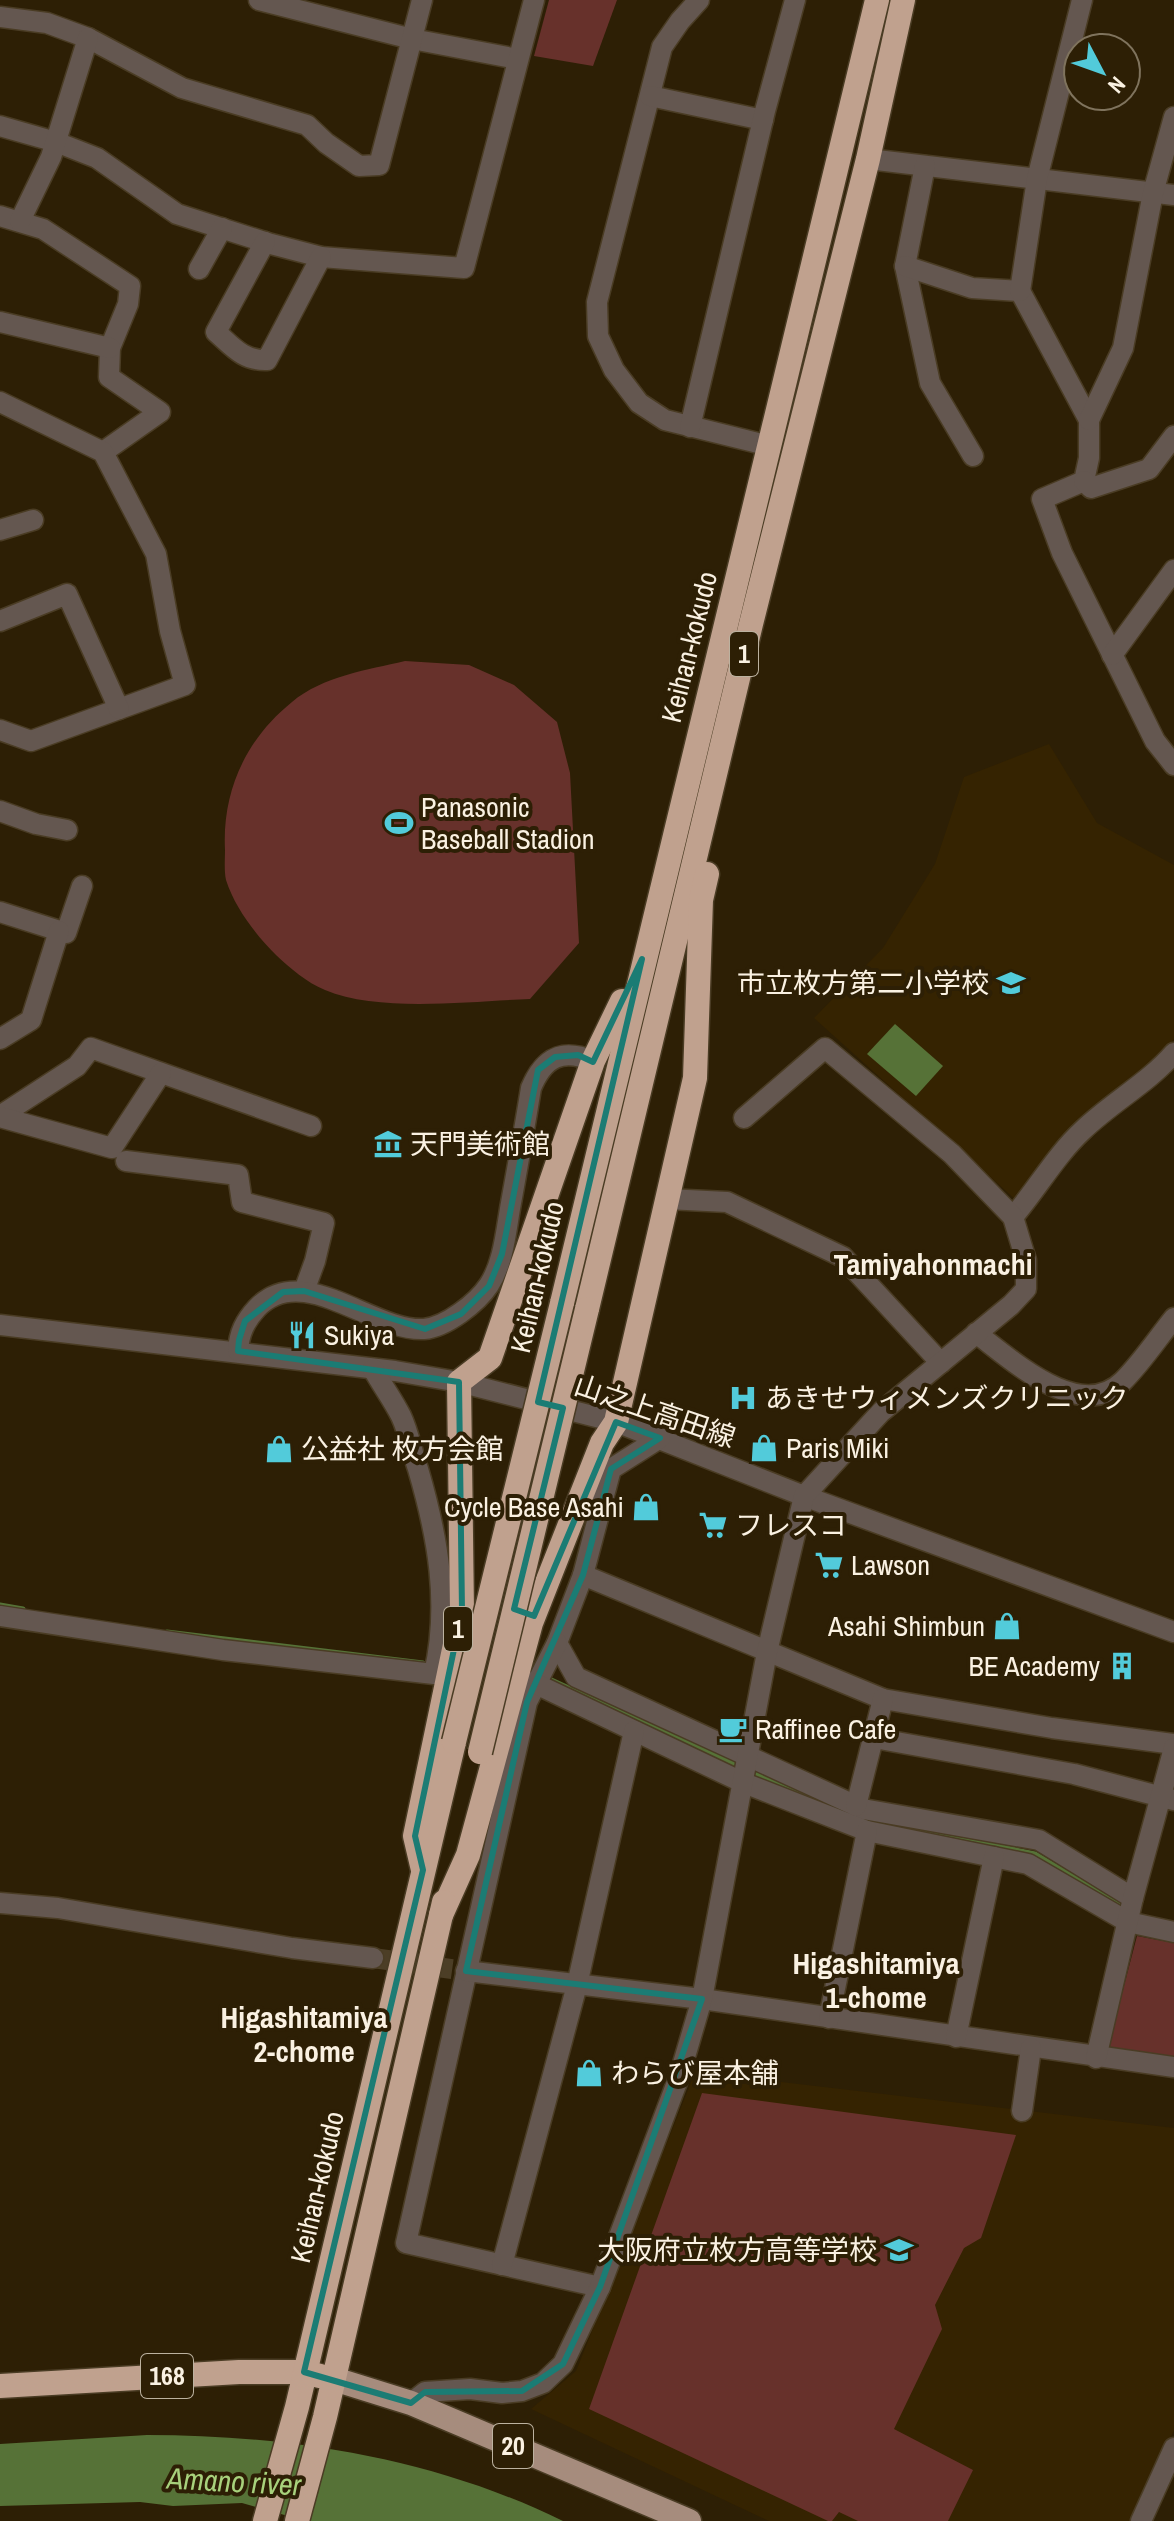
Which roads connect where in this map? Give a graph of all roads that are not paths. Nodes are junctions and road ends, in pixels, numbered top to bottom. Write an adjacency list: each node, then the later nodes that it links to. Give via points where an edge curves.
1 (259, 0): 11 (street)
2 (422, 0): 11 (street)
3 (534, 0): 12 (street)
4 (699, 0): 13 (street, via 662,47)
5 (795, 0): 15 (street)
6 (877, 0): 36 (highway, Keihan-kokudo / 1)
7 (903, 0): 18 (highway, Keihan-kokudo / 1)
8 (1082, 0): 20 (street)
9 (0, 17): 10 (street, via 47,23)
10 (88, 38): 11 (street, via 182,88 307,125 359,166 379,165); 17 (street)
11 (412, 39): 12 (street)
12 (518, 59): 26 (street, via 464,268)
13 (650, 96): 15 (street); 34 (street, via 597,302 598,336 614,370 639,403 665,420)
14 (1174, 117): 21 (street)
15 (763, 120): 34 (street)
16 (0, 126): 17 (street)
17 (56, 142): 23 (street); 24 (street, via 97,158 177,214)
18 (868, 159): 19 (street); 44 (highway, Keihan-kokudo / 1)
19 (925, 166): 20 (street); 27 (street)
20 (1037, 179): 21 (street); 29 (street)
21 (1153, 193): 22 (street); 33 (street, via 1123,348)
22 (1174, 195)
23 (10, 219): 31 (street, via 43,229 130,286)
24 (222, 228): 25 (street); 28 (street)
25 (265, 242): 26 (street); 26 (street, via 216,332 242,356 267,360)
26 (321, 257)
27 (905, 266): 29 (street, via 972,288); 38 (street, via 930,383)
28 (199, 269)
29 (1020, 291): 33 (street)
30 (0, 322): 31 (street)
31 (110, 348): 37 (street, via 109,377 160,412)
32 (0, 402): 37 (street)
33 (1089, 420): 39 (street)
34 (690, 427): 36 (street)
35 (1174, 436): 39 (street, via 1149,469 1091,488)
36 (770, 446): 54 (highway, Keihan-kokudo / 1)
37 (103, 452): 46 (street, via 156,554 185,685)
38 (973, 456)
39 (1084, 481): 45 (street, via 1042,499)
40 (33, 520): 41 (street)
41 (0, 530)
42 (1174, 570): 45 (street)
43 (0, 621): 46 (street, via 67,594)
44 (751, 624): 63 (highway, via 742,730 701,900 695,1078); 96 (highway, Keihan-kokudo / 1, bridge)
45 (1112, 655): 48 (street, via 1155,741)
46 (119, 709): 47 (street, via 31,741)
47 (0, 730)
48 (1174, 765)
49 (0, 811): 50 (street)
50 (67, 830)
51 (82, 886): 53 (street, via 66,933)
52 (0, 912): 53 (street)
53 (59, 931): 55 (street, via 31,1020)
54 (642, 959): 57 (highway, 1); 93 (highway, Keihan-kokudo / 1, bridge)
55 (0, 1039)
56 (1174, 1053): 64 (street, via 1063,1150)
57 (593, 1061): 65 (street, via 578,1055 555,1057 538,1070 502,1254 489,1286 461,1314 425,1329); 72 (highway, 1, via 490,1358)
58 (161, 1073): 59 (street, via 91,1048 77,1066); 59 (street, via 112,1148); 61 (street)
59 (0, 1116)
60 (744, 1118): 64 (street, via 825,1048 952,1154)
61 (311, 1126)
62 (126, 1161): 65 (street, via 238,1175 242,1202 324,1223)
63 (667, 1199): 70 (street, via 727,1202 843,1257); 73 (highway)
64 (1013, 1217): 68 (street, via 1026,1260 1026,1289)
65 (304, 1291): 69 (street, via 283,1292 261,1304 245,1321)
66 (1174, 1318): 68 (street, via 1121,1384 1095,1396 1069,1393 1043,1381)
67 (0, 1325): 69 (street, 山之上高田線)
68 (976, 1333): 70 (street)
69 (238, 1351): 71 (street, 山之上高田線)
70 (941, 1363): 75 (street, via 881,1412)
71 (373, 1369): 72 (street, 山之上高田線); 77 (street, via 402,1418 439,1553 441,1643 434,1674 223,1650)
72 (459, 1382): 73 (street, 山之上高田線); 93 (highway, 1, via 462,1611 415,1836)
73 (616, 1422): 74 (street, 山之上高田線); 96 (highway, via 602,1443 531,1623 468,1855)
74 (660, 1438): 75 (street, 山之上高田線); 76 (street, via 611,1469)
75 (804, 1496): 78 (street, 山之上高田線); 80 (street)
76 (583, 1575): 79 (street); 80 (street)
77 (0, 1616)
78 (1174, 1632)
79 (557, 1643): 81 (street); 83 (street, via 576,1677)
80 (767, 1652): 82 (street); 87 (street)
81 (530, 1682): 84 (street); 100 (street)
82 (883, 1699): 85 (street); 86 (street)
83 (654, 1713): 84 (street); 87 (street)
84 (642, 1734): 88 (street); 101 (street)
85 (874, 1738): 89 (street, via 1074,1774); 90 (street)
86 (1174, 1746): 89 (street)
87 (748, 1757): 88 (street); 90 (street)
88 (744, 1783): 91 (street); 102 (street)
89 (1167, 1799): 94 (street)
90 (856, 1806): 94 (street, via 1039,1840)
91 (867, 1831): 92 (street); 103 (street)
92 (994, 1857): 97 (street, via 1028,1864); 104 (street)
93 (423, 1870): 111 (highway, Keihan-kokudo / 1)
94 (1133, 1898): 97 (street)
95 (0, 1903): 99 (street)
96 (441, 1915): 112 (highway, Keihan-kokudo / 1)
97 (1128, 1922): 98 (street); 106 (street)
98 (1174, 1932)
99 (373, 1958)
100 (466, 1971): 101 (street); 109 (street, via 406,2243)
101 (577, 1985): 102 (street); 109 (street)
102 (702, 1999): 103 (street); 110 (street, via 679,2077)
103 (829, 2018): 104 (street)
104 (956, 2037): 105 (street)
105 (1031, 2048): 106 (street); 108 (street)
106 (1096, 2058): 107 (street)
107 (1174, 2067)
108 (1022, 2111)
109 (502, 2265): 110 (street)
110 (600, 2287): 114 (street, via 563,2364 543,2383 502,2393 425,2392)
111 (304, 2372): 112 (highway, 168); 113 (highway, 168); 116 (highway, Keihan-kokudo / 1)
112 (334, 2379): 114 (main road, 20); 117 (highway, Keihan-kokudo / 1)
113 (0, 2386)
114 (411, 2403): 118 (main road, 20)
115 (1174, 2448): 119 (street)
116 (265, 2521)
117 (297, 2521)
118 (689, 2521)
119 (1141, 2521)

